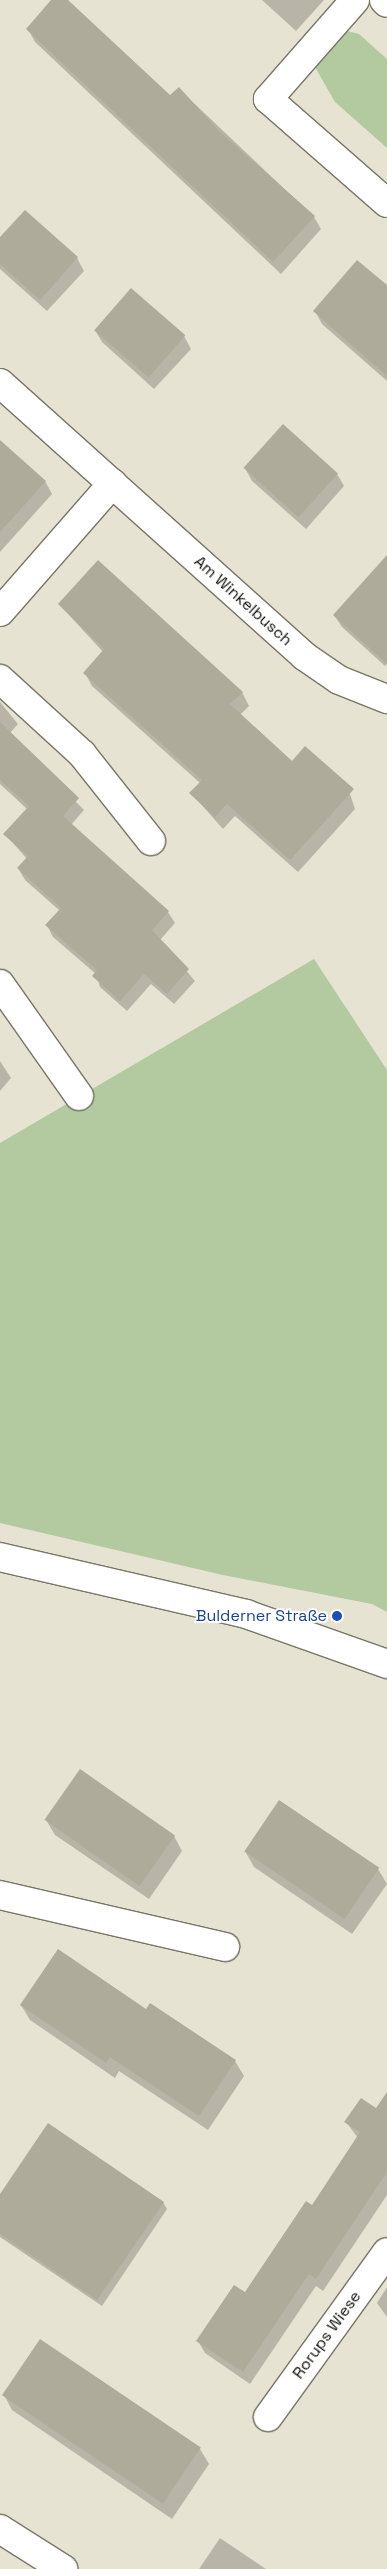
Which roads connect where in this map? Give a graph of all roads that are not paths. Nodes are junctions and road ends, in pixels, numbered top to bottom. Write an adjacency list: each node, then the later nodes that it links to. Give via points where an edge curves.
1 (355, 0): 4 (street, via 268,99)
2 (384, 0): 3 (street)
3 (387, 3)
4 (387, 203)
5 (0, 383): 6 (street, Am Winkelbusch)
6 (113, 484): 7 (street); 9 (street, Am Winkelbusch, via 304,656 339,680)
7 (0, 612)
8 (0, 679): 10 (street, via 82,754)
9 (387, 699)
10 (151, 841)
11 (0, 984): 12 (street)
12 (79, 1096)
13 (0, 1557): 14 (street, via 246,1614)
14 (387, 1664)
15 (0, 1895): 16 (street)
16 (225, 1947)
17 (387, 2252): 18 (street, Rorups Wiese)
18 (268, 2417)
19 (0, 2529): 20 (street)
20 (53, 2566)

